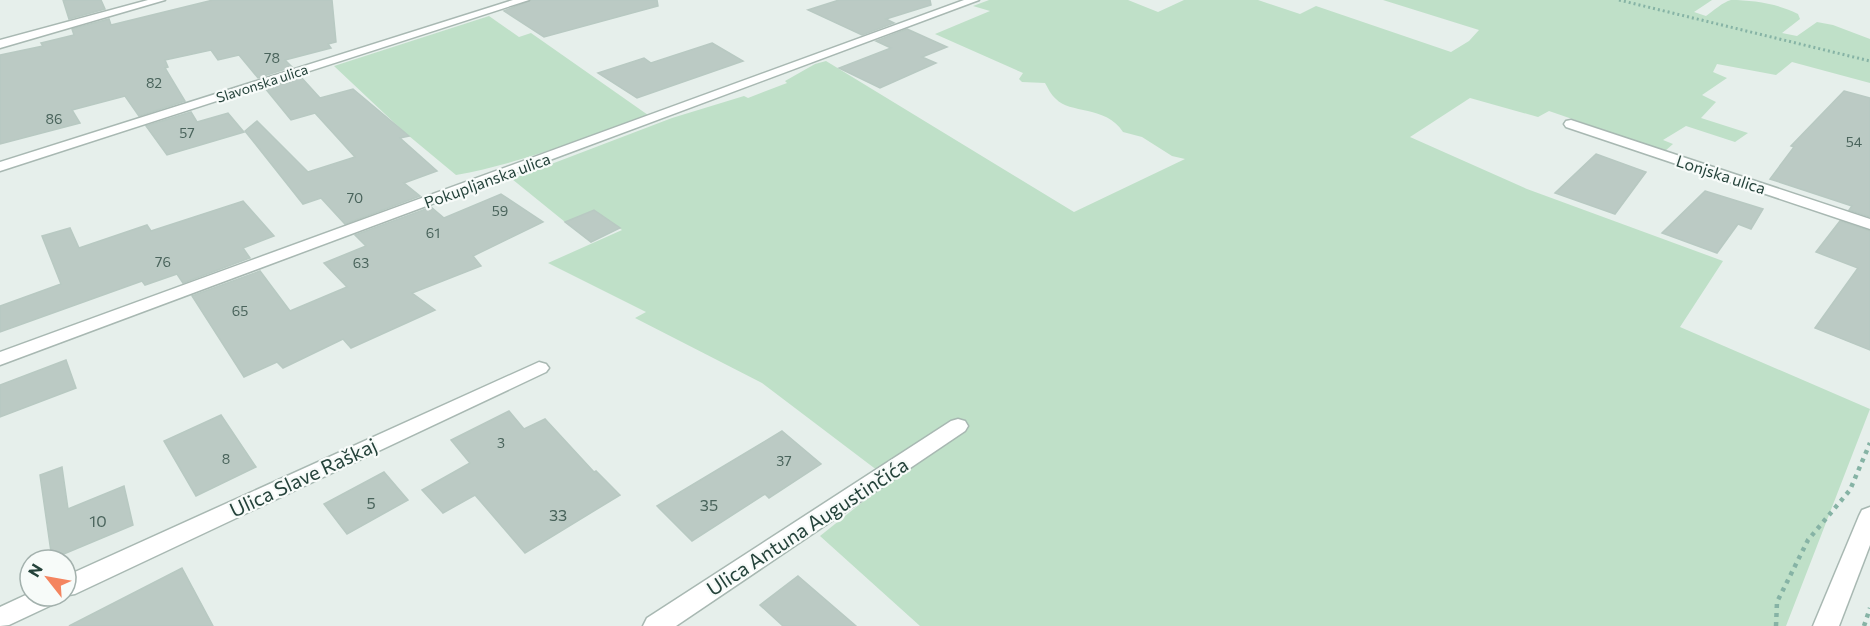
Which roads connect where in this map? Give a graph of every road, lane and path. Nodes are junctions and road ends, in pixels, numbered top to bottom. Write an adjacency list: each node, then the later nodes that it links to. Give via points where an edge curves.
1 (160, 0): 5 (street)
2 (524, 0): 8 (street, Slavonska ulica)
3 (974, 0): 10 (street, Pokupljanska ulica)
4 (1619, 0): 6 (path)
5 (0, 44)
6 (1870, 61)
7 (1571, 124): 9 (street, Lonjska ulica)
8 (0, 167)
9 (1870, 224)
10 (0, 359)
11 (539, 368): 15 (street, Ulica Slave Raškaj)
12 (958, 426): 19 (street, Ulica Antuna Augustinčića)
13 (1870, 443): 20 (path, via 1850,490 1808,540 1777,602)
14 (1870, 516): 21 (street)
15 (78, 581)
16 (21, 608): 18 (street)
17 (1870, 608): 22 (path)
18 (0, 618)
19 (656, 626)
20 (1776, 626)
21 (1826, 626)
22 (1864, 626)

